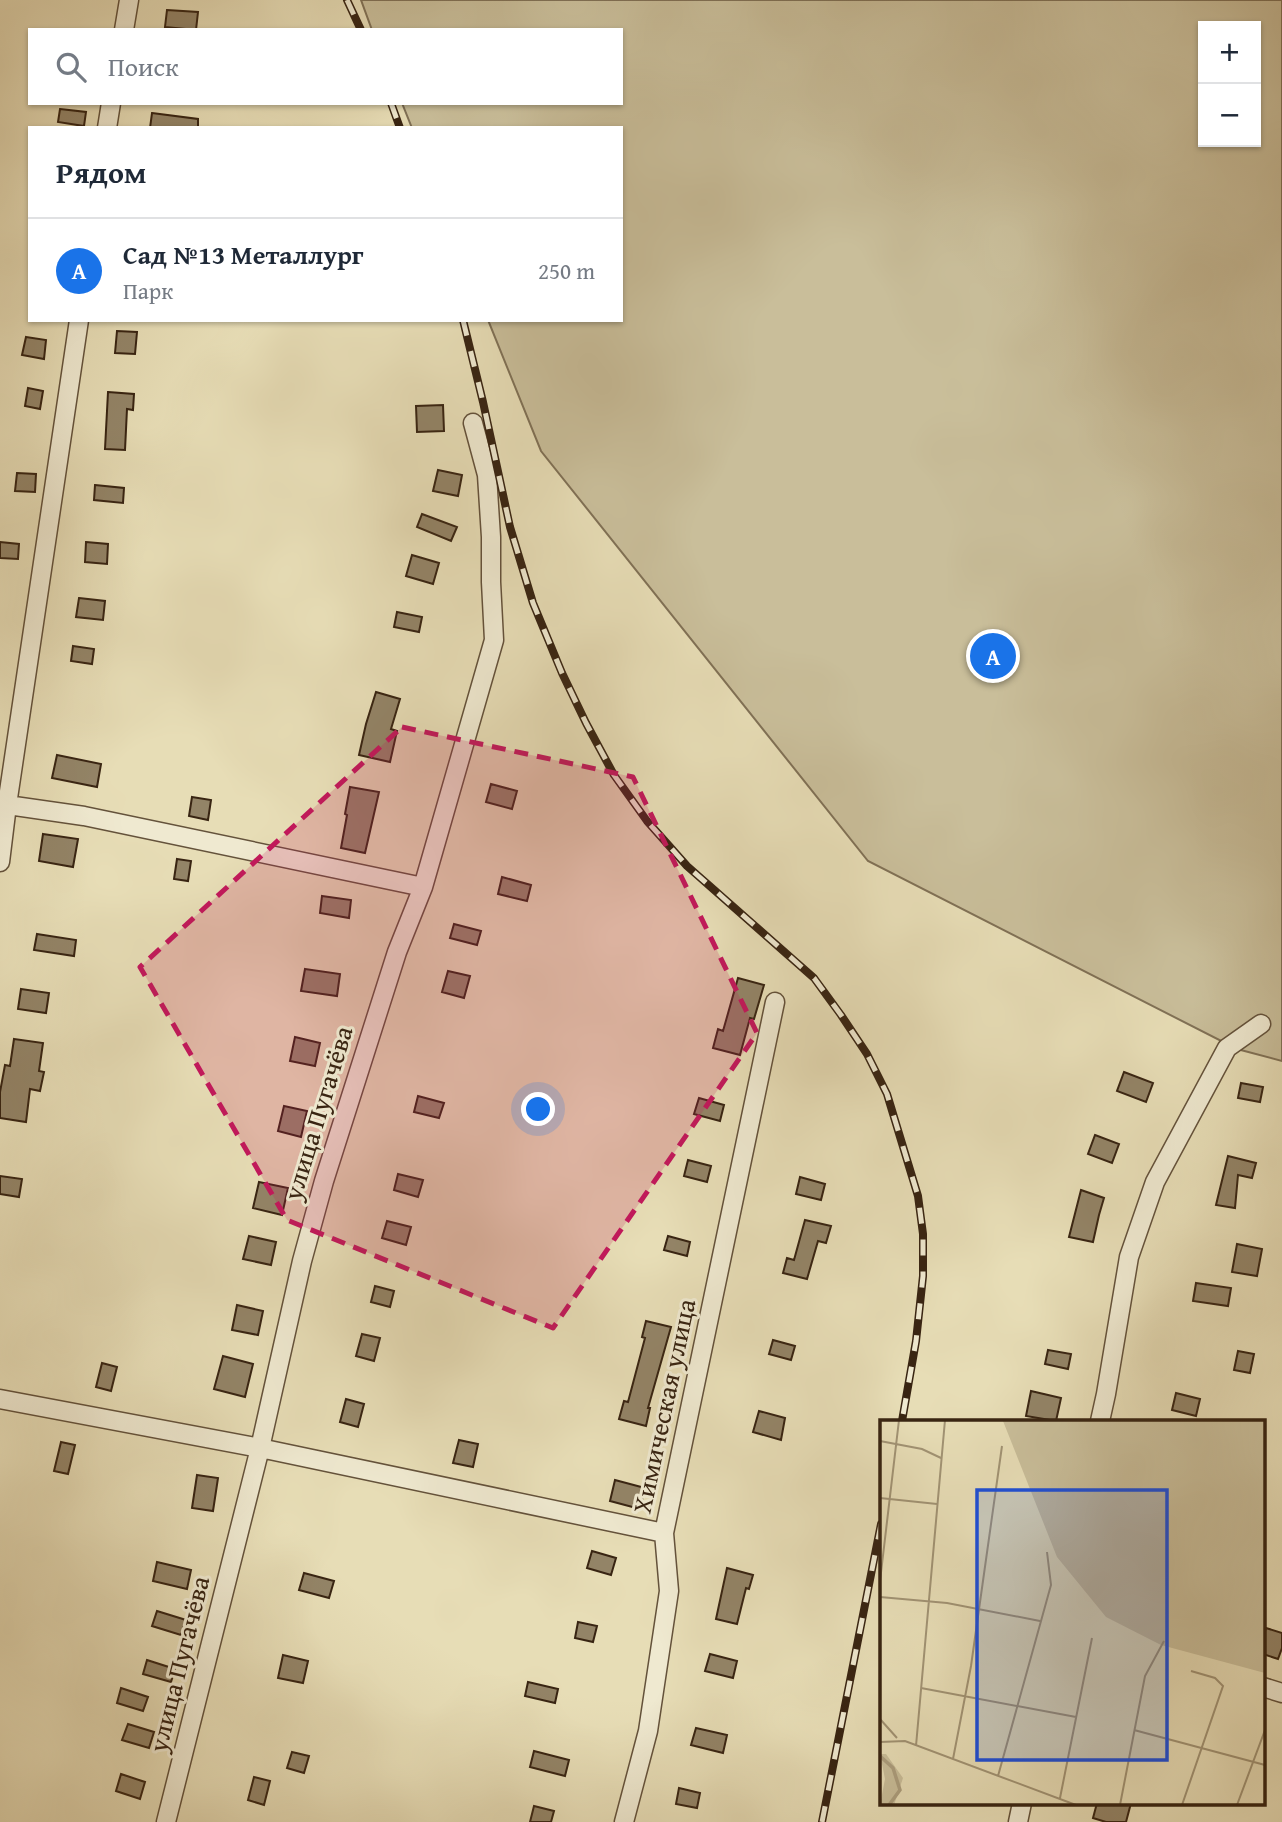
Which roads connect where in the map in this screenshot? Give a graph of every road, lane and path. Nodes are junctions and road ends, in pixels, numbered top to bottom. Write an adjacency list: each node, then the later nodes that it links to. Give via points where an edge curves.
1 (129, 0): 2 (street)
2 (124, 28)
3 (111, 105): 4 (street)
4 (107, 126)
5 (79, 322): 7 (street)
6 (473, 423): 9 (street, улица Пугачёва, via 487,475 494,640)
7 (4, 805): 8 (street); 9 (street, via 83,816)
8 (0, 862)
9 (423, 887): 14 (street, улица Пугачёва, via 397,952 324,1181)
10 (775, 1002): 15 (street, Химическая улица)
11 (1261, 1024): 13 (street, via 1227,1048 1155,1182 1129,1257)
12 (0, 1399): 14 (street)
13 (1100, 1420)
14 (260, 1448): 15 (street); 19 (street, улица Пугачёва)
15 (664, 1533): 20 (street, Химическая улица, via 668,1591 648,1731)
16 (1264, 1687): 17 (street)
17 (1282, 1693)
18 (1022, 1804): 21 (street)
19 (166, 1822)
20 (624, 1822)
21 (1018, 1822)

